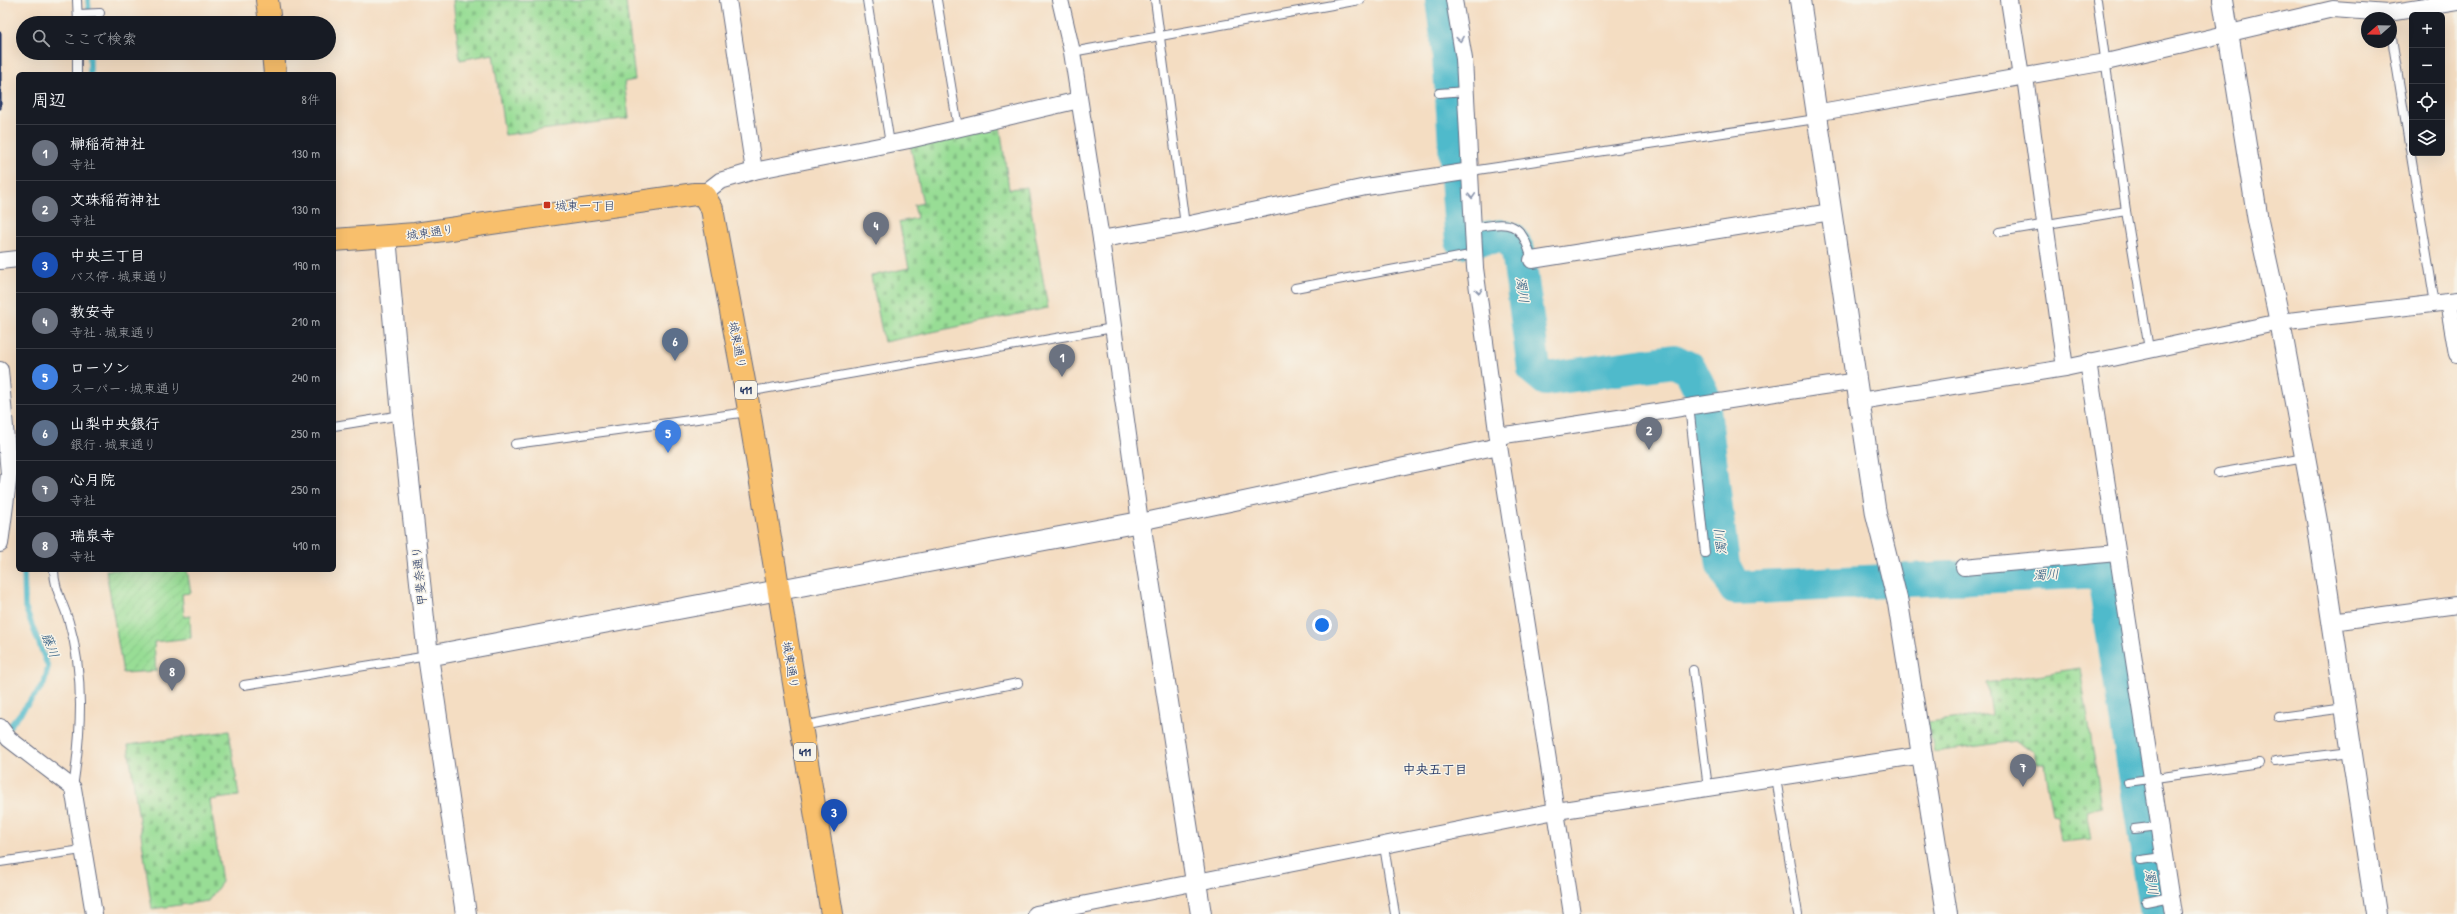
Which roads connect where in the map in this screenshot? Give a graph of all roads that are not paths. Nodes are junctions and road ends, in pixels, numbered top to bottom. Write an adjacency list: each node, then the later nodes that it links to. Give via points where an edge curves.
1 (77, 0): 18 (lane)
2 (267, 0): 19 (highway)
3 (728, 0): 36 (street)
4 (867, 0): 35 (lane)
5 (937, 0): 34 (lane)
6 (1060, 0): 23 (street)
7 (1155, 0): 21 (lane)
8 (1360, 0): 15 (lane)
9 (1454, 0): 30 (street, one-way to 30, via 1464,59)
10 (1800, 0): 33 (street)
11 (2009, 0): 29 (street)
12 (2097, 0): 26 (lane)
13 (2223, 0): 20 (street)
14 (2457, 2): 16 (street)
15 (1317, 4): 21 (lane)
16 (2391, 11): 20 (street, via 2333,9)
17 (100, 13): 18 (lane)
18 (80, 14)
19 (269, 16)
20 (2229, 33): 26 (street); 54 (street, via 2258,220)
21 (1158, 37): 23 (lane); 42 (lane)
22 (2394, 48): 53 (lane)
23 (1072, 52): 32 (street)
24 (78, 60): 27 (lane)
25 (274, 60): 28 (highway)
26 (2106, 62): 29 (street); 39 (lane)
27 (77, 72)
28 (275, 72)
29 (2023, 77): 33 (street); 41 (street)
30 (1462, 91): 31 (lane); 37 (street)
31 (1439, 93)
32 (1079, 100): 34 (street); 46 (street)
33 (1816, 116): 37 (lane); 40 (street)
34 (958, 128): 35 (street)
35 (890, 144): 36 (street)
36 (754, 171): 38 (street, via 720,181)
37 (1471, 171): 42 (street, via 1366,187); 43 (street, one-way to 43)
38 (703, 194): 45 (highway, 城東通り, via 688,194); 63 (highway, 城東通り / 411, via 712,209)
39 (2126, 211): 41 (lane); 56 (lane)
40 (1831, 212): 50 (street); 61 (street)
41 (2045, 224): 44 (lane); 59 (street)
42 (1185, 225): 46 (street)
43 (1473, 228): 48 (street); 50 (lane, via 1502,223 1512,225 1520,230 1527,240)
44 (1999, 232)
45 (386, 237): 47 (highway, 城東通り); 65 (street, 甲斐奈通り)
46 (1101, 239): 55 (street)
47 (336, 240)
48 (1475, 253): 52 (lane); 67 (street, one-way to 67)
49 (16, 259): 51 (street)
50 (1532, 260)
51 (0, 261)
52 (1296, 288)
53 (2447, 302): 54 (street); 57 (street)
54 (2280, 322): 56 (street); 69 (street)
55 (1112, 328): 63 (lane); 72 (street)
56 (2149, 349): 58 (street)
57 (2457, 354)
58 (2088, 362): 59 (street); 75 (street)
59 (2065, 368): 62 (street)
60 (0, 370): 71 (street)
61 (1858, 381): 62 (street); 64 (street)
62 (1860, 401): 90 (street, via 1876,514 1898,603)
63 (748, 402): 68 (lane); 78 (highway, 城東通り / 411)
64 (1689, 405): 67 (street); 74 (lane)
65 (402, 415): 66 (lane); 81 (street, 甲斐奈通り)
66 (336, 426)
67 (1499, 441): 72 (street); 98 (street)
68 (515, 444)
69 (2305, 458): 70 (lane); 80 (street)
70 (2218, 473)
71 (14, 474): 73 (street)
72 (1140, 522): 78 (street); 106 (street)
73 (0, 544)
74 (1705, 553)
75 (2117, 553): 76 (street, via 2080,560); 94 (street, via 2123,614)
76 (1964, 567)
77 (54, 572): 96 (lane, via 56,587 69,622 81,705)
78 (778, 590): 81 (street); 87 (highway, 城東通り / 411)
79 (2457, 605): 80 (street)
80 (2332, 622): 85 (street)
81 (428, 656): 84 (lane); 111 (street, 甲斐奈通り)
82 (1693, 670): 97 (lane)
83 (1018, 682): 87 (lane)
84 (244, 686)
85 (2345, 708): 86 (lane); 89 (street)
86 (2279, 717)
87 (801, 726): 112 (highway, 城東通り / 411)
88 (0, 727): 96 (street, via 9,739)
89 (2352, 752): 91 (lane); 120 (street)
90 (1923, 755): 93 (street); 118 (street)
91 (2275, 761)
92 (2258, 763): 94 (lane)
93 (1776, 778): 97 (street); 117 (lane)
94 (2149, 779): 95 (lane); 99 (street)
95 (2128, 782)
96 (73, 788): 102 (street)
97 (1708, 788): 98 (street)
98 (1556, 811): 101 (street); 116 (street)
99 (2156, 826): 100 (lane); 103 (street)
100 (2134, 829)
101 (1384, 846): 106 (street); 115 (lane)
102 (82, 850): 105 (lane); 110 (street)
103 (2160, 857): 104 (lane); 107 (street)
104 (2141, 860)
105 (0, 862)
106 (1197, 883): 109 (street); 114 (street)
107 (2167, 898): 108 (lane); 119 (street)
108 (2146, 902)
109 (1080, 910): 113 (street)
110 (94, 914)
111 (466, 914)
112 (832, 914)
113 (1036, 914)
114 (1201, 914)
115 (1395, 914)
116 (1572, 914)
117 (1798, 914)
118 (1947, 914)
119 (2173, 914)
120 (2376, 914)

